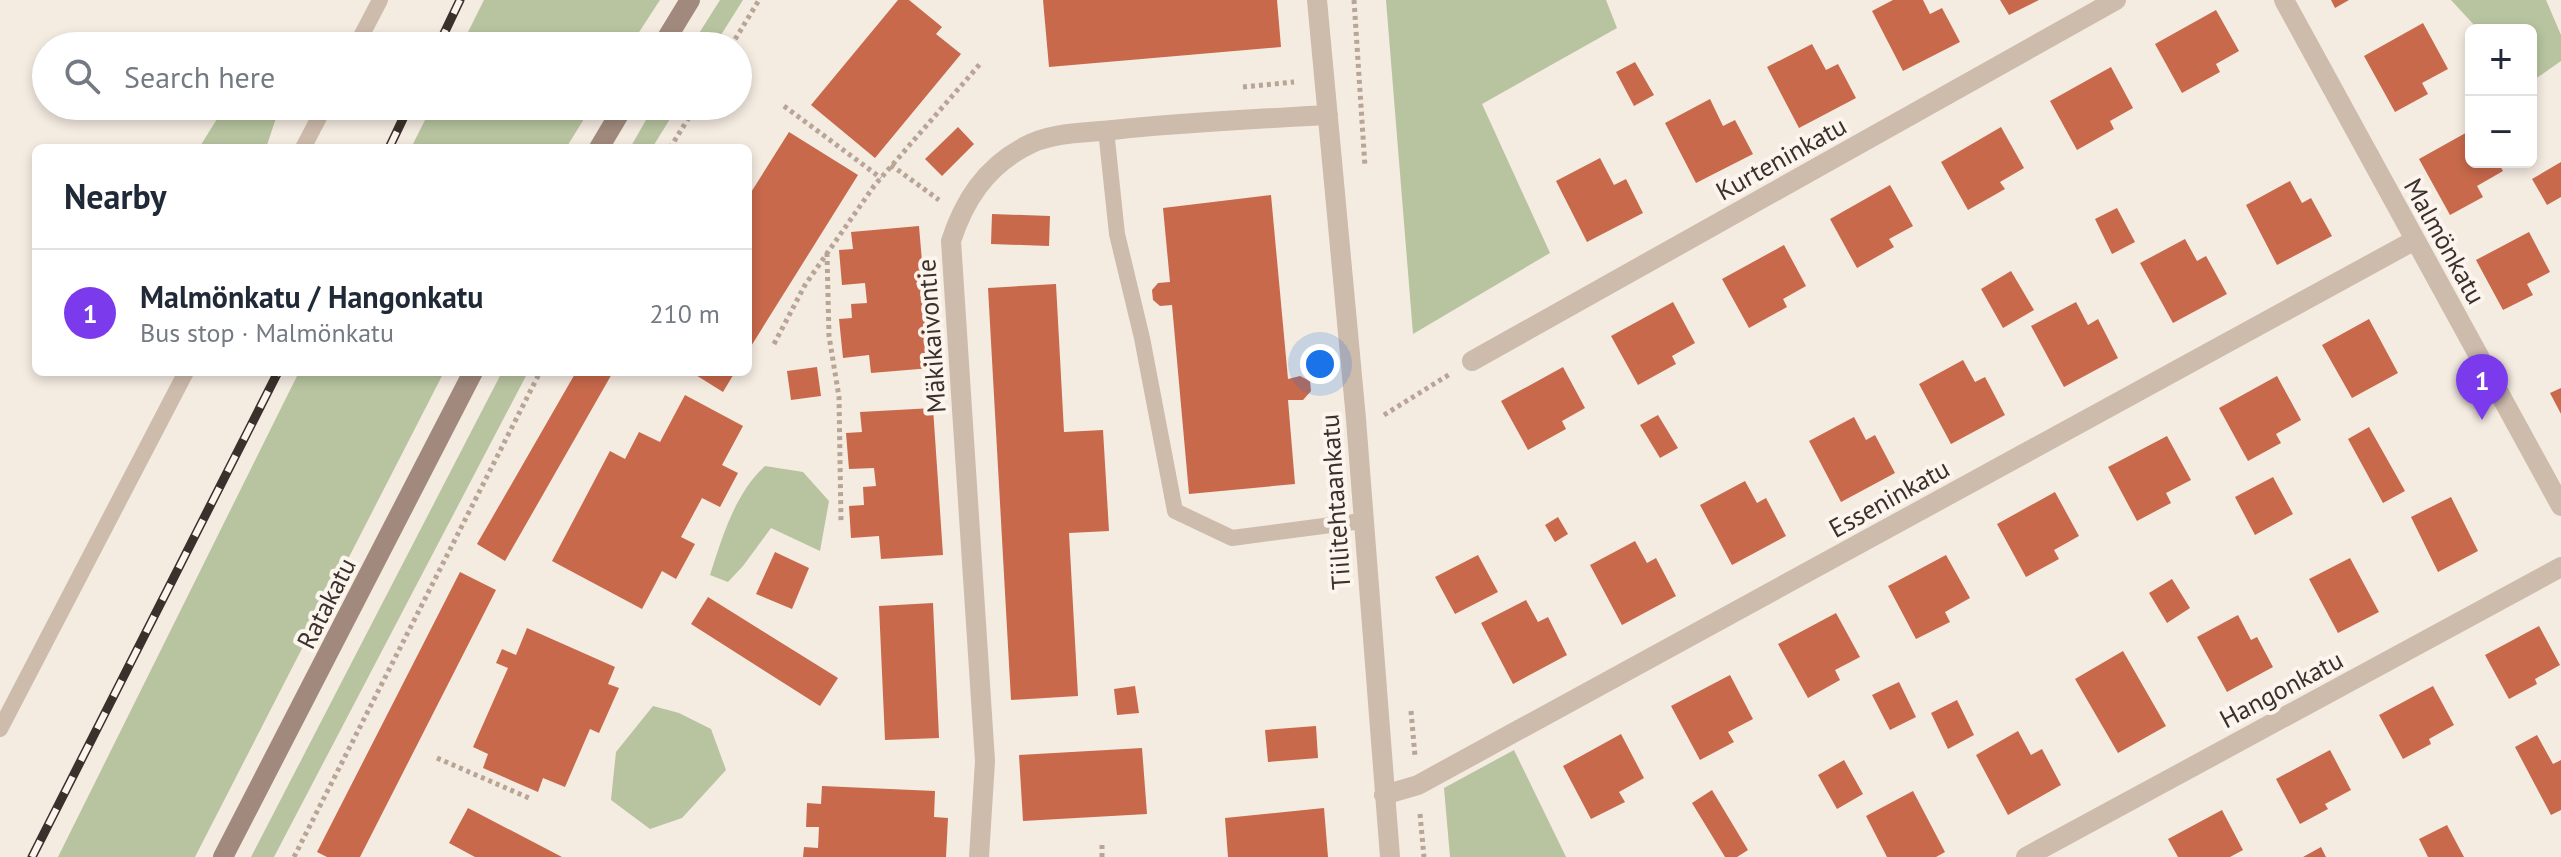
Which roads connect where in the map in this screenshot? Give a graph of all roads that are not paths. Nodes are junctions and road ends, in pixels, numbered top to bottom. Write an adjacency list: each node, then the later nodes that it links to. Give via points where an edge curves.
1 (380, 0): 6 (lane)
2 (690, 0): 7 (main road)
3 (1317, 0): 8 (street, Tiilitehtaankatu)
4 (2116, 0): 15 (street, Kurteninkatu)
5 (2284, 0): 14 (street, Malmönkatu)
6 (363, 32)
7 (671, 32)
8 (1328, 115): 11 (street, Mäkikaivontie); 19 (street, Tiilitehtaankatu)
9 (318, 120): 12 (lane)
10 (616, 120): 13 (main road)
11 (1106, 130): 19 (lane, via 1117,234 1175,511 1232,538); 24 (street, Mäkikaivontie, via 1052,136 1023,147 980,180 951,241 985,761)
12 (305, 144)
13 (601, 144)
14 (2415, 240): 18 (street, Malmönkatu); 22 (street, Esseninkatu, via 1418,785)
15 (1472, 361)
16 (184, 376): 21 (lane)
17 (471, 376): 23 (main road, Ratakatu)
18 (2561, 506)
19 (1362, 521): 22 (street, Tiilitehtaankatu)
20 (2561, 567): 26 (street, Hangonkatu)
21 (0, 729)
22 (1384, 795): 25 (street, Tiilitehtaankatu)
23 (223, 857)
24 (979, 857)
25 (1390, 857)
26 (2026, 857)

